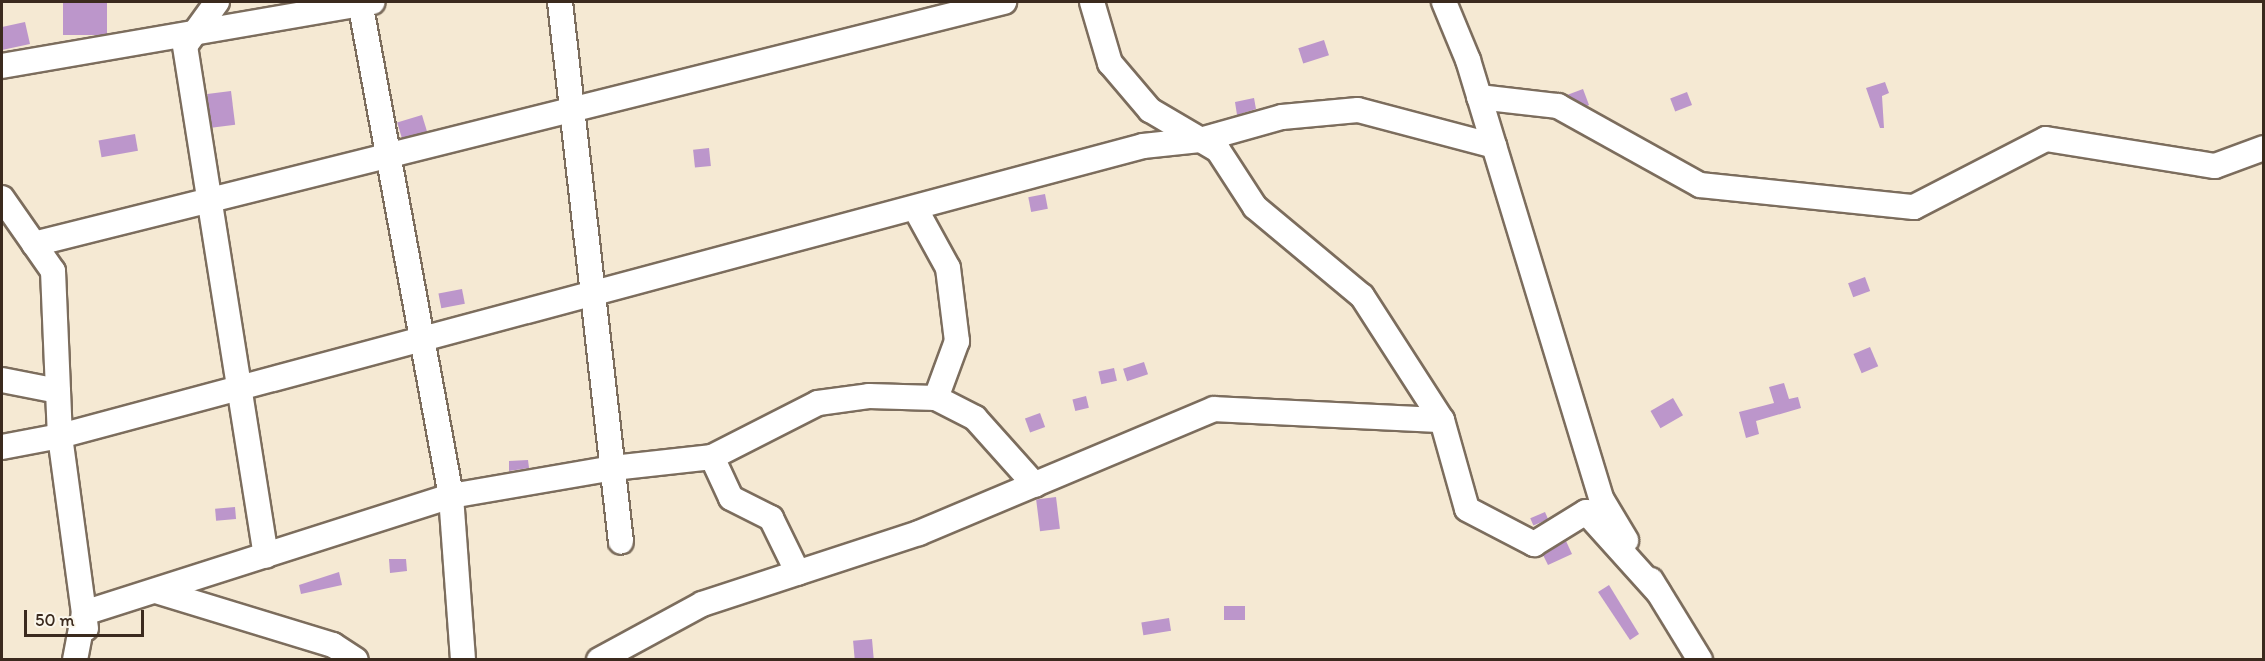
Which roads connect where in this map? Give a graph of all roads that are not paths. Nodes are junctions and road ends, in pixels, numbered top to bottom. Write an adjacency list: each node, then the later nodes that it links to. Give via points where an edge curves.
1 (217, 2): 7 (street)
2 (364, 2): 7 (street); 14 (street)
3 (560, 2): 10 (street)
4 (1004, 2): 10 (street)
5 (1092, 2): 11 (street, via 1110,63 1150,110)
6 (1444, 2): 9 (street)
7 (199, 29): 8 (street); 15 (street, via 185,46)
8 (2, 66)
9 (1479, 97): 12 (street); 13 (street, via 1558,106 1700,185 1914,207 2046,139 2215,166)
10 (573, 111): 14 (street); 19 (street)
11 (1200, 140): 12 (street, via 1282,117 1358,110); 17 (street, via 1143,146); 25 (street, via 1218,150 1255,207 1362,296)
12 (1494, 146): 36 (street, via 1602,500)
13 (2264, 148)
14 (388, 155): 15 (street); 20 (street)
15 (210, 197): 18 (street); 22 (street)
16 (2, 198): 18 (street)
17 (915, 208): 19 (street); 24 (street, via 948,268 957,341)
18 (34, 244): 23 (street, via 53,272)
19 (594, 295): 20 (street); 29 (street)
20 (423, 339): 22 (street); 31 (street)
21 (2, 380): 23 (street)
22 (242, 386): 26 (street); 33 (street)
23 (58, 391): 26 (street)
24 (936, 398): 28 (street, via 869,396 818,403); 30 (street, via 975,418)
25 (1442, 420): 30 (street, via 1214,409); 36 (street, via 1467,509 1534,544 1586,512)
26 (60, 436): 27 (street); 37 (street)
27 (2, 447)
28 (712, 457): 29 (street); 34 (street, via 731,498 771,518)
29 (613, 468): 31 (street); 32 (street)
30 (1035, 485): 34 (street, via 919,533)
31 (451, 496): 33 (street); 41 (street)
32 (621, 542)
33 (266, 556): 35 (street)
34 (798, 573): 42 (street, via 702,604)
35 (156, 591): 37 (street); 40 (street, via 333,645)
36 (1658, 592): 43 (street)
37 (84, 614): 38 (street); 39 (street)
38 (75, 660)
39 (91, 660)
40 (356, 660)
41 (463, 660)
42 (599, 660)
43 (1700, 660)

